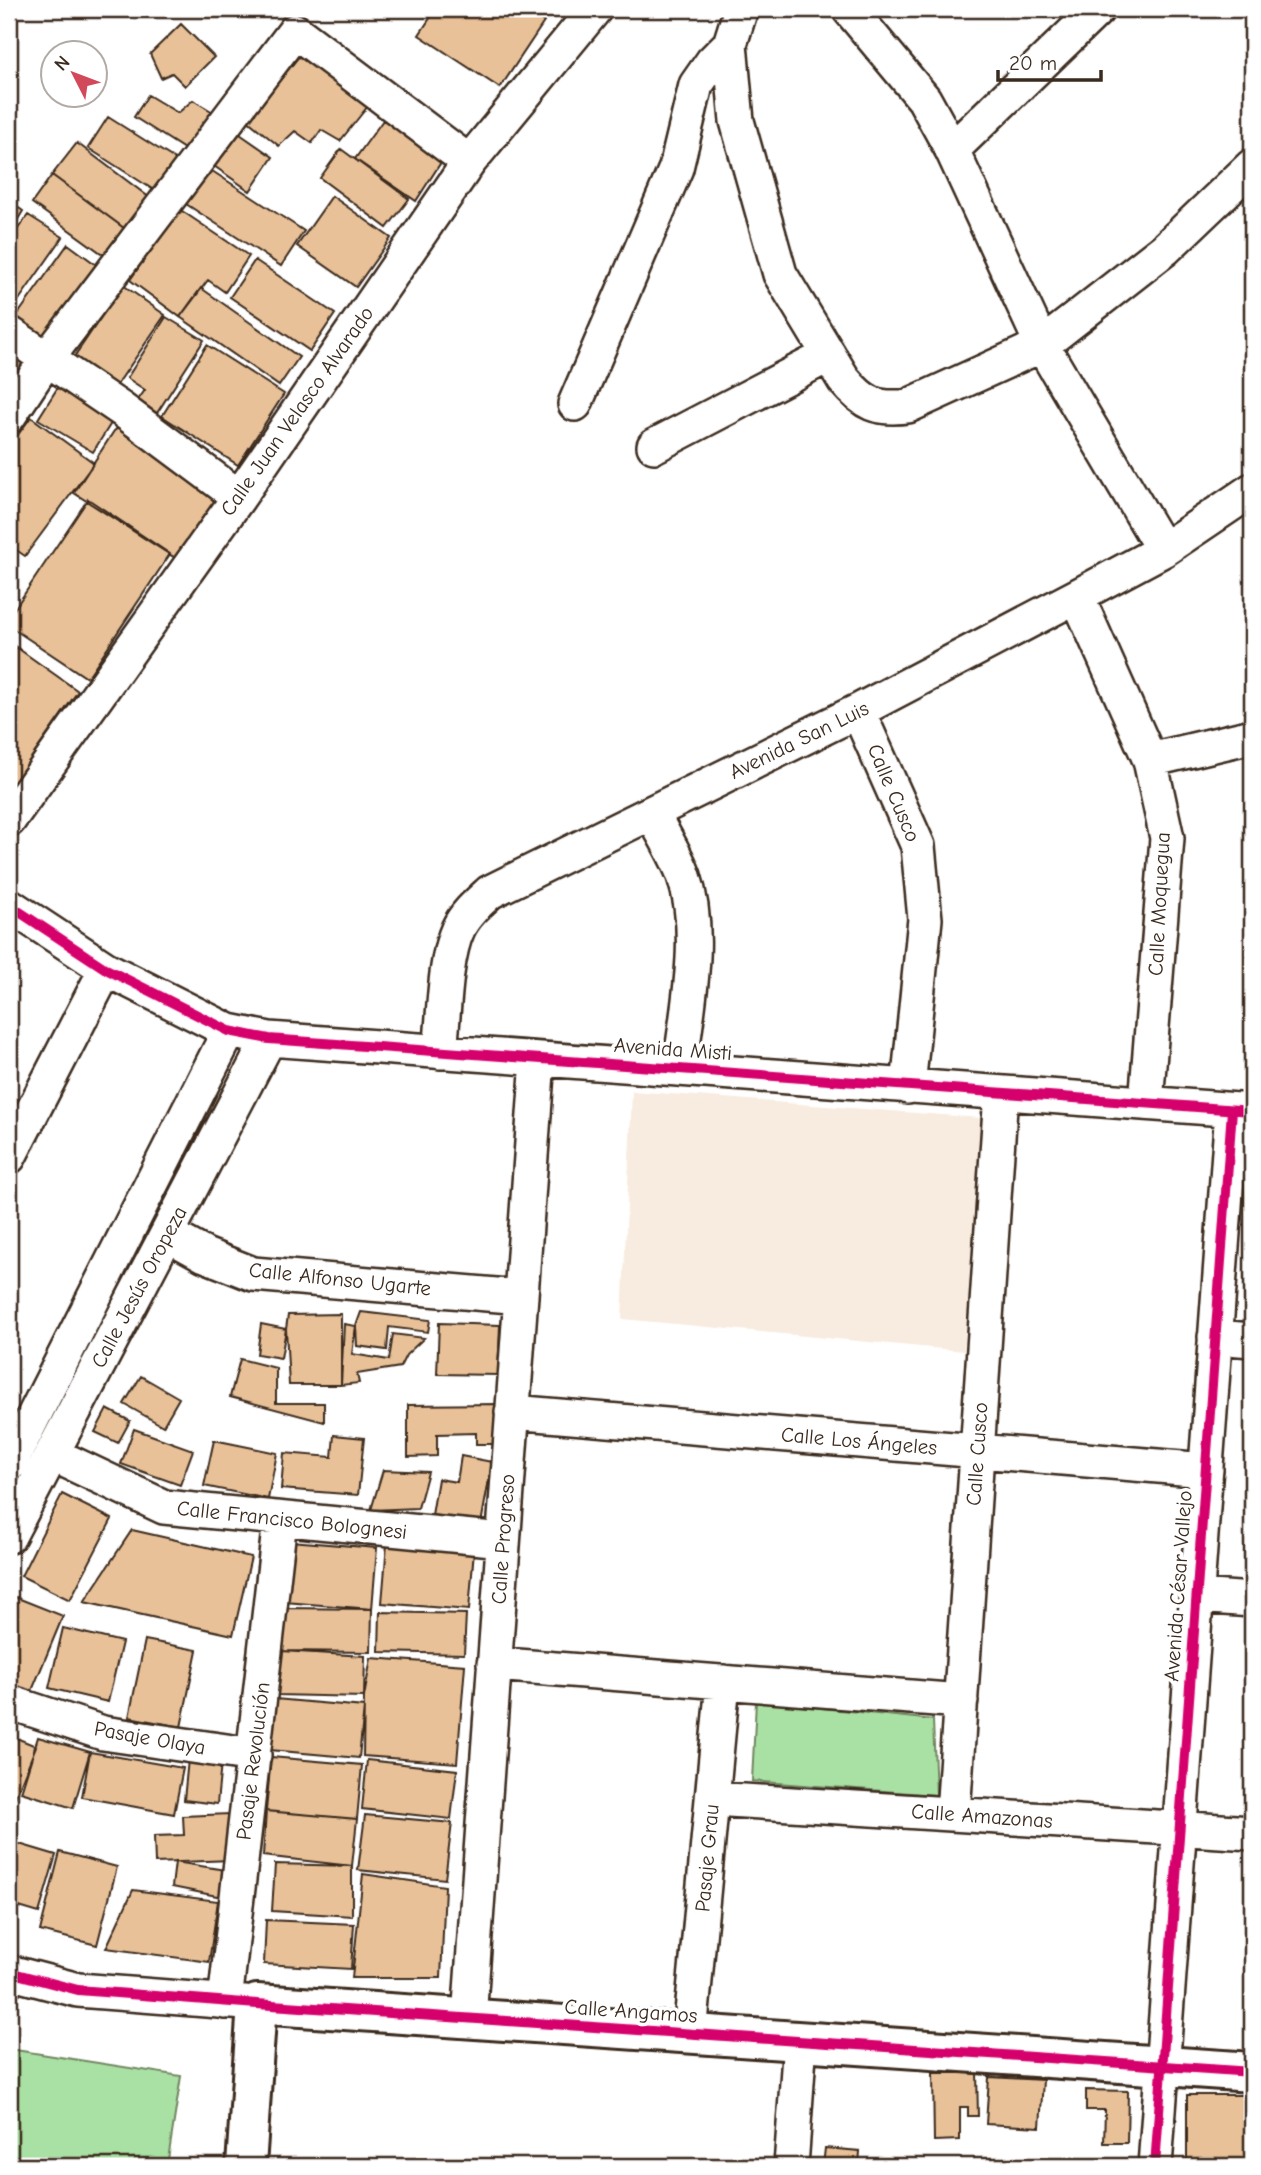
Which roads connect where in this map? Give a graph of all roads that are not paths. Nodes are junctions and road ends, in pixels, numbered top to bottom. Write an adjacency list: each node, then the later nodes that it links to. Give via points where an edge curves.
1 (595, 9): 7 (street, Calle Juan Velasco Alvarado)
2 (741, 9): 5 (street)
3 (849, 9): 6 (street, via 924,99)
4 (1098, 9): 6 (street)
5 (730, 44): 11 (street, via 737,121 780,274); 13 (street, via 696,85 676,169)
6 (952, 150): 10 (street)
7 (469, 162): 12 (street, via 295,31); 17 (street, Calle Juan Velasco Alvarado)
8 (1252, 166): 10 (street, via 1165,249)
9 (9, 333): 12 (street)
10 (1042, 345): 11 (street, via 908,406 890,408 871,404 856,394); 18 (street)
11 (829, 355): 15 (street)
12 (46, 360): 14 (street); 17 (street)
13 (575, 404)
14 (9, 415)
15 (654, 446)
16 (1252, 491): 18 (street, Avenida San Luis)
17 (239, 496): 24 (street, Calle Juan Velasco Alvarado)
18 (1163, 550): 19 (street, Avenida San Luis)
19 (1077, 596): 20 (street, Avenida San Luis); 22 (street, Calle Moquegua)
20 (858, 711): 23 (street, Avenida San Luis); 32 (street, Calle Cusco, via 918,846 925,919)
21 (1252, 736): 22 (street)
22 (1150, 760): 34 (street, Calle Moquegua, via 1167,838)
23 (652, 813): 29 (street, Avenida San Luis, via 490,892 472,908 451,948); 31 (street, via 683,873 692,904 694,943)
24 (9, 820)
25 (9, 905): 26 (street, Avenida Misti)
26 (106, 970): 27 (street, Avenida Misti); 36 (street)
27 (229, 1031): 28 (street, Avenida Misti); 43 (street, Calle Jesús Oropeza)
28 (269, 1039): 29 (street, Avenida Misti); 37 (street, Calle Jesús Oropeza)
29 (440, 1052): 30 (street, Avenida Misti)
30 (538, 1059): 31 (street, Avenida Misti); 38 (street, Calle Progreso)
31 (680, 1069): 32 (street, Avenida Misti)
32 (908, 1087): 33 (street, Avenida Misti)
33 (1001, 1093): 34 (street, Avenida Misti); 42 (street, Calle Cusco)
34 (1146, 1103): 35 (street, Avenida Misti)
35 (1242, 1110): 39 (street, Avenida César Vallejo)
36 (9, 1157)
37 (167, 1234): 38 (street, Calle Alfonso Ugarte, via 253,1274); 44 (street, Calle Jesús Oropeza)
38 (521, 1297): 41 (street, Calle Progreso)
39 (1215, 1337): 40 (street); 45 (street, Avenida César Vallejo)
40 (1252, 1340)
41 (512, 1412): 42 (street, Calle Los Ángeles); 48 (street, Calle Progreso)
42 (977, 1451): 45 (street, Calle Los Ángeles); 53 (street, Calle Cusco)
43 (12, 1452)
44 (52, 1454): 46 (street, Calle Francisco Bolognesi, via 164,1507); 47 (street, Calle Jesús Oropeza)
45 (1206, 1470): 49 (street, Avenida César Vallejo)
46 (279, 1520): 48 (street, Calle Francisco Bolognesi); 55 (street, Pasaje Revolución)
47 (9, 1536)
48 (503, 1540): 51 (street, Calle Progreso)
49 (1197, 1596): 50 (street); 58 (street, Avenida César Vallejo)
50 (1252, 1600)
51 (494, 1664): 52 (street); 62 (street, Calle Progreso)
52 (723, 1682): 53 (street); 56 (street, Pasaje Grau)
53 (961, 1700): 57 (street, Calle Cusco)
54 (9, 1703): 55 (street, Pasaje Olaya, via 103,1733)
55 (254, 1755): 61 (street, Pasaje Revolución)
56 (712, 1799): 57 (street, Calle Amazonas); 63 (street, Pasaje Grau)
57 (953, 1814): 58 (street, Calle Amazonas)
58 (1180, 1829): 59 (street, Calle Amazonas); 65 (street, Avenida César Vallejo)
59 (1252, 1833)
60 (9, 1972): 61 (street, Calle Angamos, via 78,1990)
61 (241, 2003): 62 (street, Calle Angamos); 67 (street)
62 (469, 2019): 63 (street, Calle Angamos)
63 (690, 2034): 64 (street, Calle Angamos)
64 (800, 2041): 65 (street, Calle Angamos); 68 (street)
65 (1163, 2066): 66 (street, Calle Angamos); 69 (street, Avenida César Vallejo)
66 (1252, 2072)
67 (246, 2166)
68 (791, 2166)
69 (1156, 2166)

